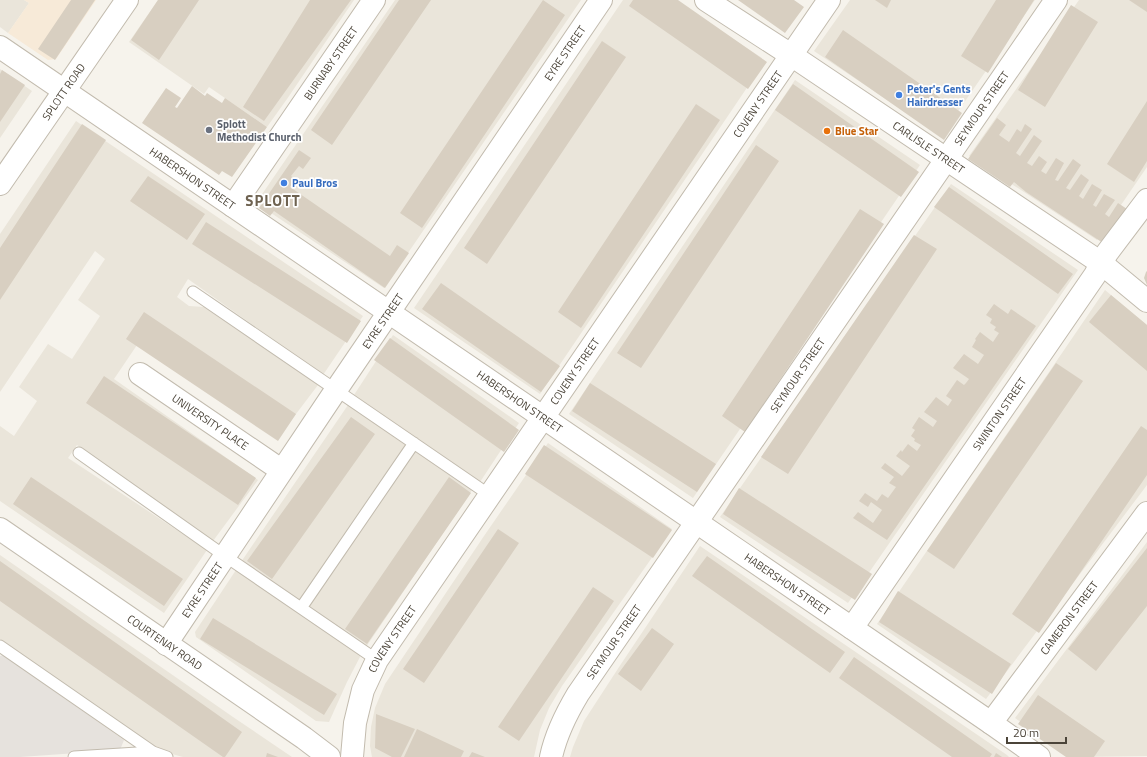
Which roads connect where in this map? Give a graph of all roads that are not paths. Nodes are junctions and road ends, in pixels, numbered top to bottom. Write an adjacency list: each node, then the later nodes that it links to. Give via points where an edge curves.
1 (127, 0): 9 (street, SPLOTT ROAD)
2 (374, 0): 13 (street, BURNABY STREET)
3 (601, 0): 17 (street, EYRE STREET)
4 (706, 0): 8 (street, CARLISLE STREET)
5 (829, 0): 8 (street, COVENY STREET)
6 (1056, 0): 10 (street, SEYMOUR STREET)
7 (0, 47): 9 (street, HABERSHON STREET)
8 (791, 55): 10 (street, CARLISLE STREET); 20 (street, COVENY STREET)
9 (64, 91): 11 (street, SPLOTT ROAD); 13 (street, HABERSHON STREET)
10 (946, 160): 14 (street, CARLISLE STREET); 26 (street, SEYMOUR STREET)
11 (0, 184)
12 (1147, 200): 14 (street, SWINTON STREET)
13 (233, 206): 17 (street, HABERSHON STREET)
14 (1102, 263): 16 (street, CARLISLE STREET); 30 (street, SWINTON STREET)
15 (193, 292): 19 (lane)
16 (1147, 301)
17 (389, 312): 19 (street, EYRE STREET); 20 (street, HABERSHON STREET)
18 (140, 374): 23 (street, UNIVERSITY PLACE)
19 (336, 390): 21 (lane); 23 (street, EYRE STREET)
20 (544, 417): 24 (street, COVENY STREET); 26 (street, HABERSHON STREET)
21 (414, 443): 24 (lane); 29 (lane)
22 (79, 453): 28 (lane)
23 (281, 470): 28 (street, EYRE STREET)
24 (490, 496): 33 (street, COVENY STREET)
25 (1147, 513): 34 (street, CAMERON STREET)
26 (696, 521): 30 (street, HABERSHON STREET); 40 (street, SEYMOUR STREET, via 567,711 557,733)
27 (0, 529): 31 (street, COURTENAY ROAD)
28 (224, 556): 29 (lane); 31 (street, EYRE STREET)
29 (301, 608): 33 (lane)
30 (852, 628): 34 (street, HABERSHON STREET)
31 (166, 644): 38 (street, COURTENAY ROAD)
32 (0, 646): 35 (lane)
33 (377, 660): 39 (street, COVENY STREET, via 363,690 355,723)
34 (991, 722): 41 (street, HABERSHON STREET)
35 (153, 752): 36 (lane); 37 (lane)
36 (74, 757)
37 (167, 757)
38 (329, 757)
39 (352, 757)
40 (551, 757)
41 (1039, 757)

